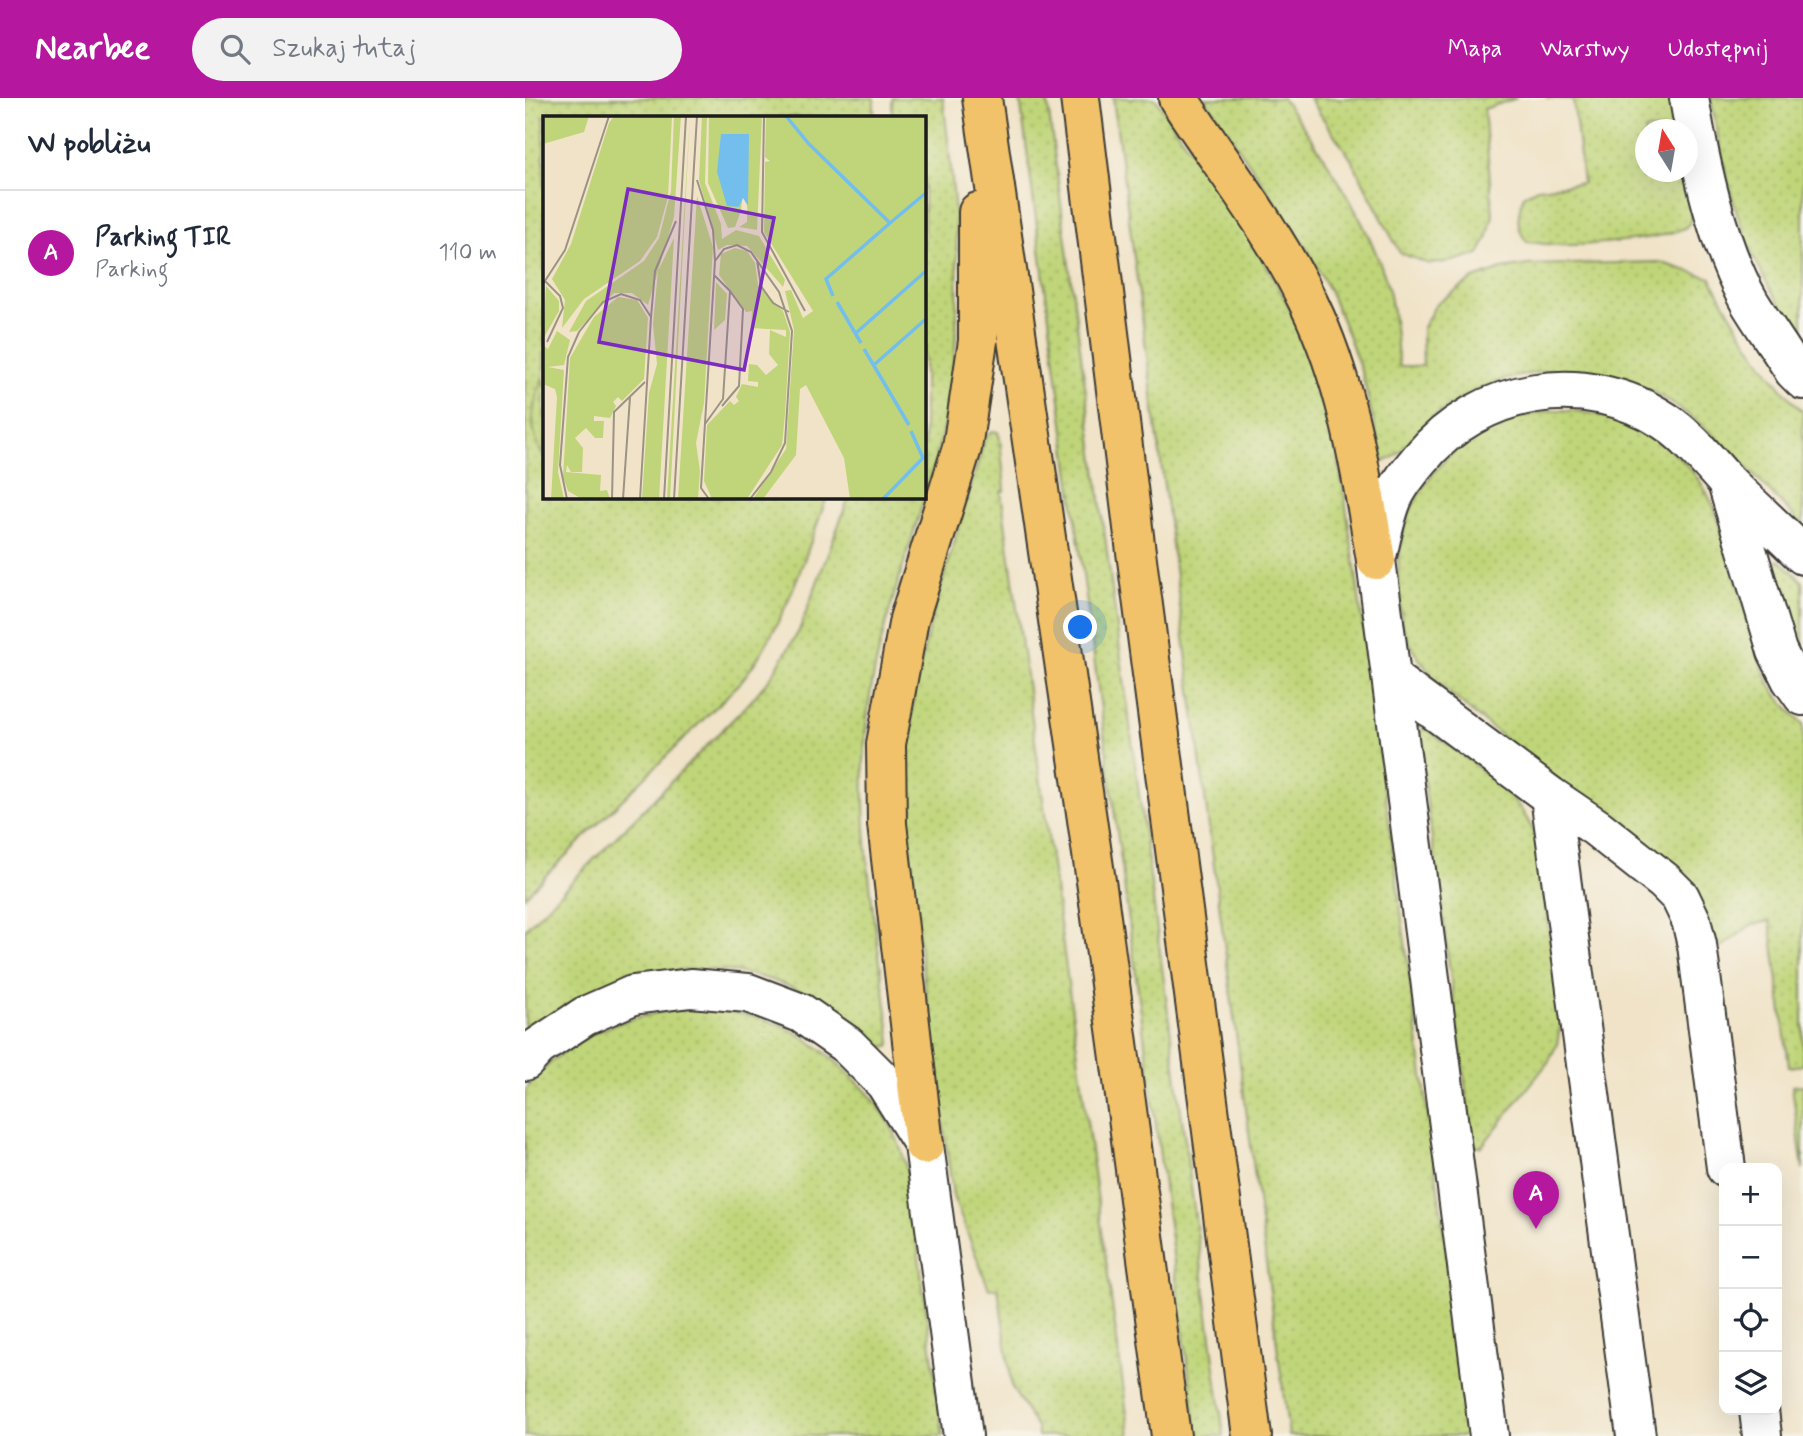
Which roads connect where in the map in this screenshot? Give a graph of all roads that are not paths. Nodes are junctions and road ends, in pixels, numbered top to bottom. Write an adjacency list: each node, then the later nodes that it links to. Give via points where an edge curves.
1 (973, 98): 14 (highway, via 978,341 962,448 909,619 886,744 887,824)
2 (982, 98): 18 (highway)
3 (1080, 98): 19 (highway)
4 (1178, 98): 9 (highway, via 1266,227 1310,304 1336,370 1357,445)
5 (1689, 98): 6 (lane, via 1723,242 1749,302)
6 (1803, 380)
7 (1726, 481): 8 (lane); 9 (lane, via 1697,447 1645,409 1594,393 1536,392 1489,405 1434,441 1393,497); 11 (lane, via 1777,651)
8 (1803, 555)
9 (1375, 560): 10 (lane)
10 (1392, 679): 12 (lane); 20 (lane)
11 (1803, 696)
12 (1550, 796): 15 (lane, via 1597,828 1680,897 1697,945); 21 (lane)
13 (525, 1061): 14 (lane, via 538,1046 585,1016 633,995 691,988 748,993 801,1013 847,1045 885,1083)
14 (924, 1145): 17 (lane)
15 (1726, 1163)
16 (1760, 1415): 22 (lane)
17 (963, 1436)
18 (1171, 1436)
19 (1252, 1436)
20 (1489, 1436)
21 (1636, 1436)
22 (1762, 1436)

